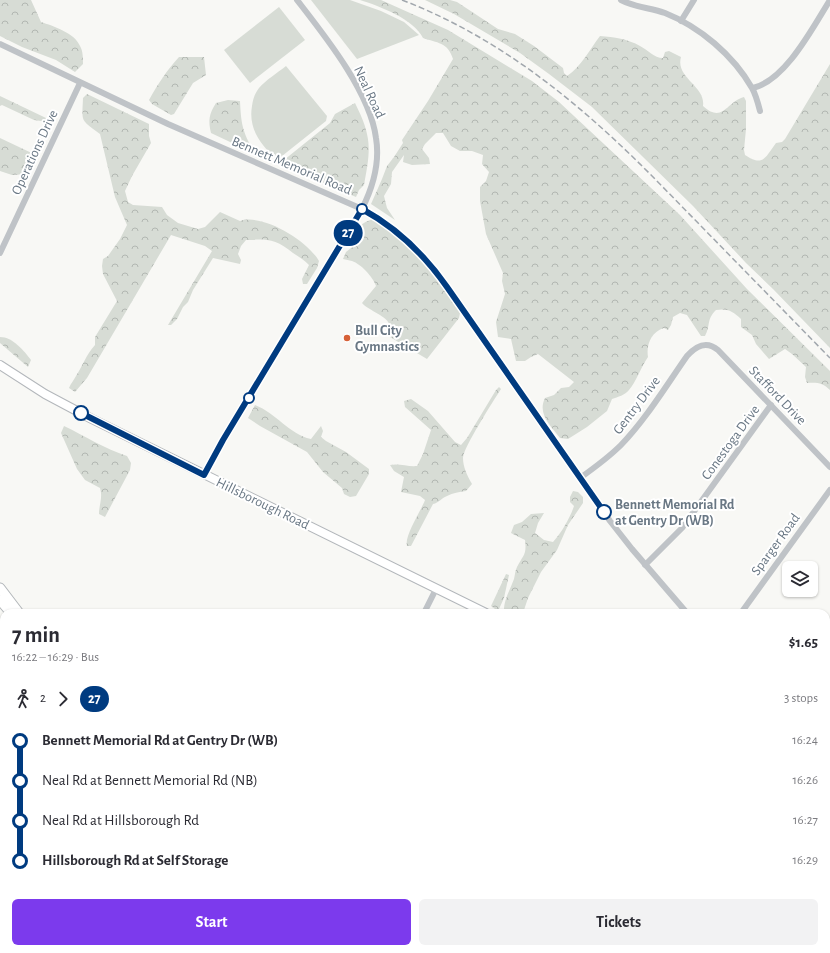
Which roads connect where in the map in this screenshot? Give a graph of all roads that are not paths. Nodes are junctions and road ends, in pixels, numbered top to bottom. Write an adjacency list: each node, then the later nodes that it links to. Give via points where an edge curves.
1 (297, 0): 10 (street, Neal Road, via 349,72 372,121 377,142 376,165)
2 (621, 0): 5 (street)
3 (694, 0): 5 (street)
4 (830, 0): 8 (street, via 792,58 772,78)
5 (681, 21): 8 (street, via 718,46)
6 (0, 44): 7 (street, Bennett Memorial Road)
7 (80, 83): 10 (street, Bennett Memorial Road); 11 (street, Operations Drive)
8 (753, 88): 9 (street)
9 (760, 111)
10 (362, 209): 16 (street, Neal Road); 17 (street, Bennett Memorial Road, via 397,231 430,264)
11 (0, 253)
12 (707, 344): 14 (street, Stafford Drive, via 718,350); 17 (street, Gentry Drive, via 699,346 687,356 621,445)
13 (0, 365): 16 (main road, Hillsborough Road, via 67,406)
14 (771, 406): 15 (street, Stafford Drive); 19 (street, Conestoga Drive, via 682,528)
15 (830, 467)
16 (204, 475): 21 (main road, Hillsborough Road)
17 (580, 478): 19 (street, Bennett Memorial Road)
18 (830, 490): 28 (street, Sparger Road)
19 (645, 564): 27 (street, Bennett Memorial Road)
20 (0, 588): 24 (highway)
21 (436, 589): 25 (street); 26 (main road, Hillsborough Road)
22 (0, 600): 23 (highway)
23 (8, 609)
24 (16, 609)
25 (426, 609)
26 (478, 609)
27 (684, 609)
28 (744, 609)

